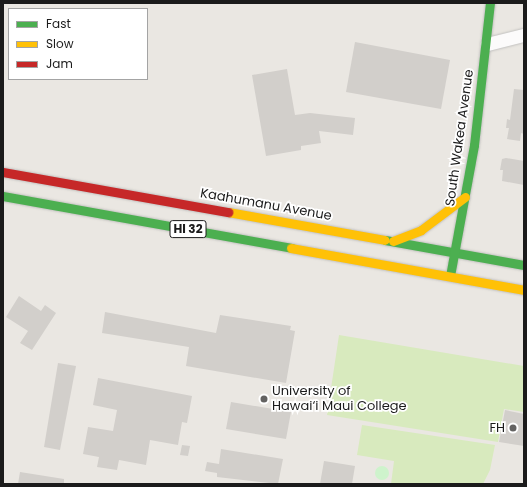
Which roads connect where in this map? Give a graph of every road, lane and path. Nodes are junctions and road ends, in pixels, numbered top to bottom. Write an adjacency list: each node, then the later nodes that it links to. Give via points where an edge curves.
1 (490, 3): 3 (main road, South Wakea Avenue)
2 (524, 36): 3 (street)
3 (486, 44): 6 (main road, South Wakea Avenue)
4 (3, 172): 7 (main road, Kaahumanu Avenue / HI 32)
5 (3, 196): 10 (main road, HI 32)
6 (465, 197): 7 (main road, via 421,230); 8 (main road, South Wakea Avenue)
7 (393, 241): 8 (main road, Kaahumanu Avenue / HI 32)
8 (454, 252): 9 (main road, Kaahumanu Avenue / HI 32); 10 (main road, South Wakea Avenue)
9 (524, 266)
10 (450, 276): 11 (main road, HI 32)
11 (524, 290)

